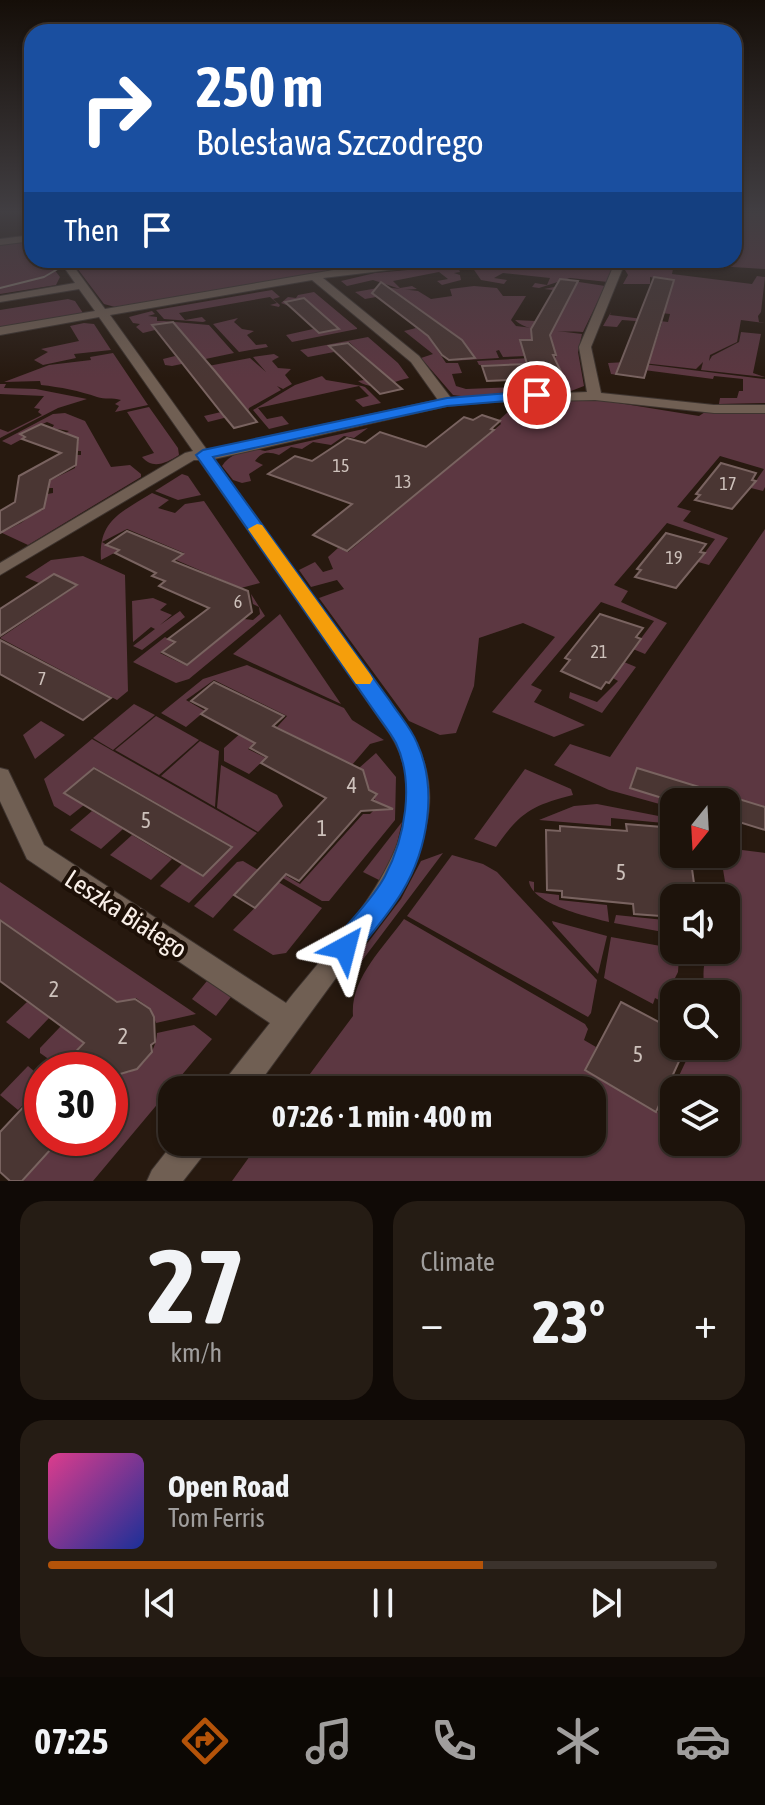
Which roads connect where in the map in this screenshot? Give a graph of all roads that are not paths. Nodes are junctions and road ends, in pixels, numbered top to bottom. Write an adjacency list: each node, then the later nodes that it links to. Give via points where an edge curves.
1 (70, 268): 5 (street)
2 (380, 268): 4 (street)
3 (618, 268): 9 (street, via 585,347)
4 (314, 276): 7 (street); 10 (street, via 415,359)
5 (82, 285): 6 (street); 7 (street)
6 (0, 299)
7 (102, 312): 8 (street); 12 (street)
8 (0, 331)
9 (595, 396): 10 (street); 11 (street)
10 (447, 402): 12 (street)
11 (765, 409)
12 (203, 455): 13 (street, via 180,459); 15 (street, via 383,707 406,742 417,780 414,829 400,873)
13 (0, 570)
14 (0, 776): 15 (street, Leszka Białego, via 35,852)
15 (289, 1020): 16 (street)
16 (246, 1076)
17 (183, 1156): 18 (street)
18 (163, 1181)

